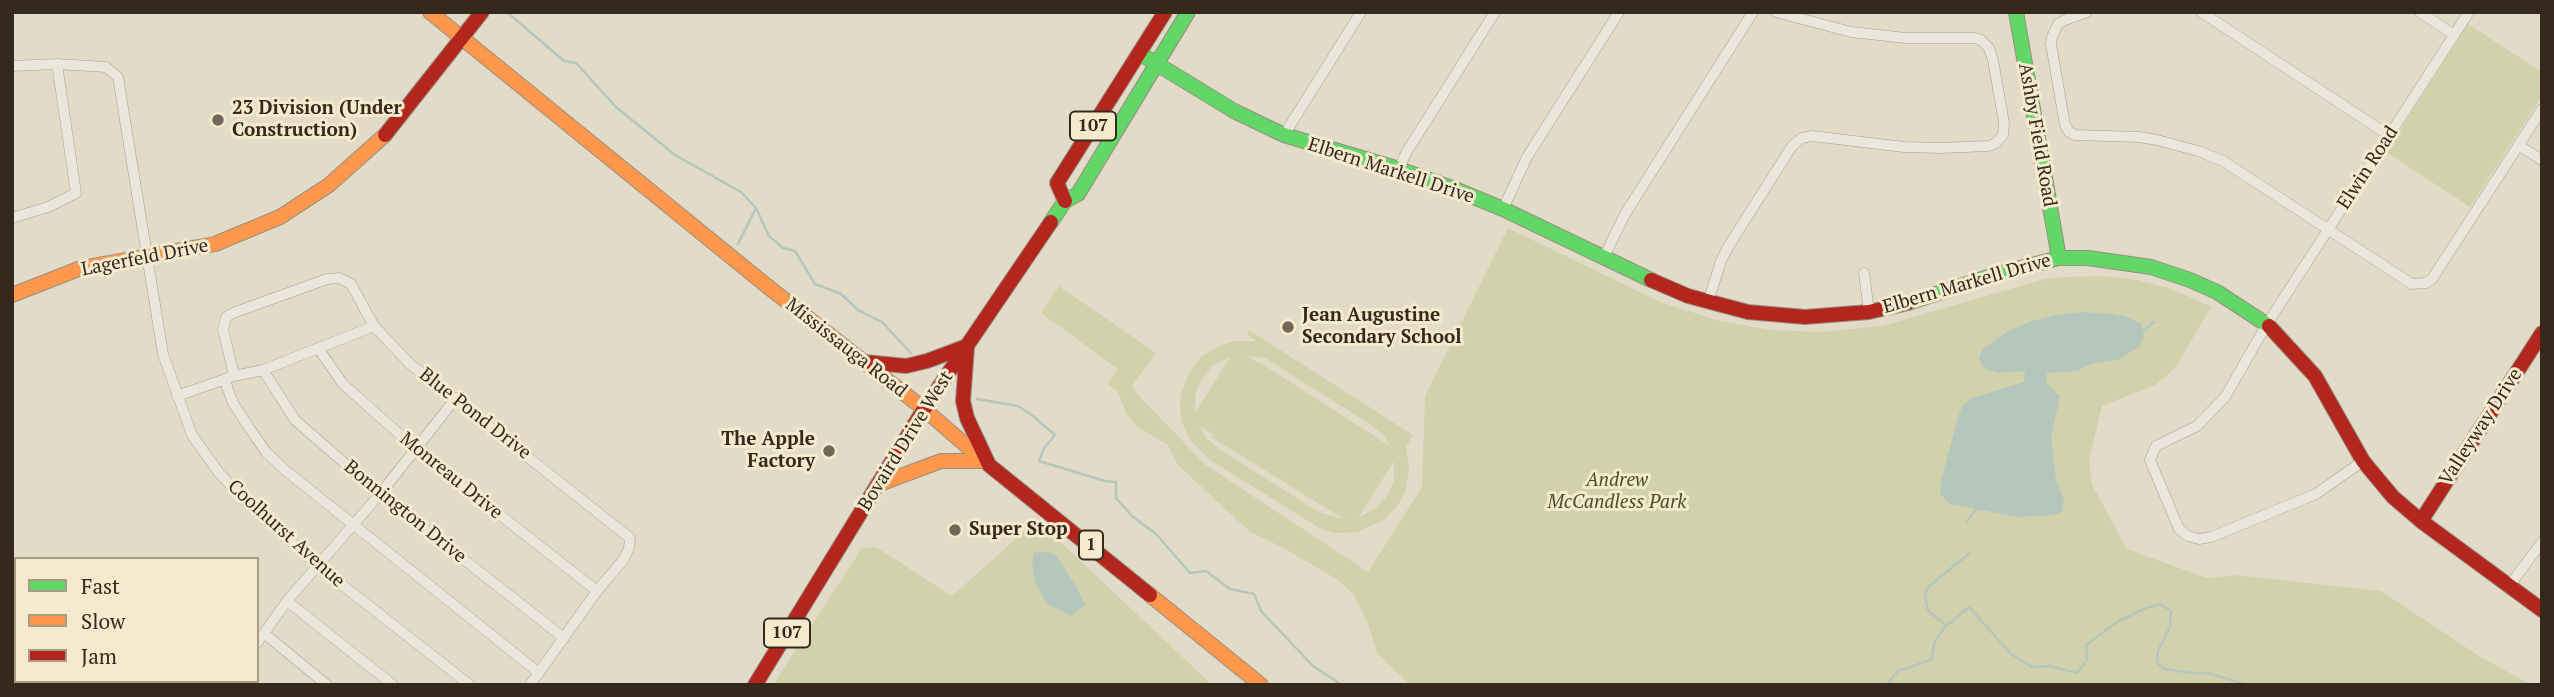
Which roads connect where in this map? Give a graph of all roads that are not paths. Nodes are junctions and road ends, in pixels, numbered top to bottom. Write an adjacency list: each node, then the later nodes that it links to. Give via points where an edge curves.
1 (429, 12): 16 (street, Mississauga Road)
2 (482, 12): 16 (street, Lagerfeld Drive)
3 (1165, 12): 17 (street, 107)
4 (1188, 12): 19 (street, Bovaird Drive West / 107)
5 (1495, 12): 26 (street)
6 (1619, 12): 28 (street, via 1527,157)
7 (1753, 12): 32 (street, via 1625,214)
8 (1776, 12): 36 (street, via 1851,32 1980,40 1993,60 2003,135 1989,146 1941,148 1802,138 1792,146 1728,247)
9 (2016, 12): 33 (street, Ashby Field Road)
10 (2087, 12): 30 (street, via 2058,24 2052,37 2069,132 2139,137 2199,151 2231,166)
11 (2201, 12): 23 (street)
12 (2420, 12): 15 (street)
13 (2469, 12): 15 (street, Elwin Road)
14 (1357, 14): 22 (street)
15 (2454, 34): 23 (street, Elwin Road)
16 (460, 37): 31 (street, Lagerfeld Drive, via 379,142 329,185 280,217 215,244); 43 (street, Mississauga Road / 1)
17 (1139, 53): 19 (street, Elbern Markell Drive); 27 (street, 107, via 1057,183)
18 (57, 64): 20 (street, Coolhurst Avenue); 29 (street, via 76,194); 31 (street, Coolhurst Avenue, via 106,67 118,77)
19 (1158, 64): 22 (street, Elbern Markell Drive, via 1255,123); 27 (street, Bovaird Drive West / 107, via 1078,194)
20 (12, 66)
21 (2542, 108): 24 (street)
22 (1284, 135): 26 (street, Elbern Markell Drive)
23 (2390, 136): 30 (street, Elwin Road)
24 (2518, 145): 25 (street); 30 (street, via 2426,283 2412,284)
25 (2542, 160)
26 (1399, 169): 28 (street, Elbern Markell Drive)
27 (1065, 201): 41 (street, Bovaird Drive West / 107)
28 (1503, 209): 32 (street, Elbern Markell Drive)
29 (12, 218)
30 (2329, 229): 38 (street, Elwin Road)
31 (146, 256): 35 (street, Lagerfeld Drive, via 81,268); 46 (street, Coolhurst Avenue, via 163,354)
32 (1604, 257): 36 (street, Elbern Markell Drive)
33 (2059, 258): 37 (street, Elbern Markell Drive); 38 (street, Elbern Markell Drive, via 2110,260 2170,273 2217,292)
34 (1864, 273): 37 (street)
35 (12, 295)
36 (1708, 302): 37 (street, Elbern Markell Drive, via 1786,316)
37 (1869, 312)
38 (2267, 324): 50 (street, Elbern Markell Drive, via 2315,376); 50 (street, Elwin Road, via 2220,405 2197,426 2156,446 2150,455 2179,529 2193,538 2211,537 2316,494)
39 (374, 326): 42 (street); 45 (street, Blue Pond Drive, via 351,284 339,278 233,313 226,317 223,329); 47 (street, Blue Pond Drive, via 410,364)
40 (2542, 333): 54 (street, Valleyway Drive)
41 (967, 346): 43 (street, via 906,366); 48 (street, Bovaird Drive West / 107); 51 (street, via 963,401)
42 (318, 348): 44 (street); 49 (street, Monreau Drive, via 343,384)
43 (865, 362): 48 (street, Mississauga Road / 1)
44 (263, 370): 45 (street); 53 (street, Bonnington Drive, via 295,420)
45 (230, 379): 46 (street); 55 (street, via 233,403 266,452)
46 (177, 396): 57 (street, Coolhurst Avenue, via 192,435 219,473)
47 (456, 398): 49 (street); 59 (street, Blue Pond Drive, via 630,538 624,559)
48 (924, 410): 51 (street, Mississauga Road / 1); 52 (street, Bovaird Drive West / 107)
49 (416, 449): 53 (street); 59 (street, Monreau Drive)
50 (2363, 461): 54 (street, Elbern Markell Drive)
51 (986, 463): 52 (street, via 941,461); 71 (street, Mississauga Road / 1)
52 (877, 485): 70 (street, Bovaird Drive West / 107)
53 (380, 494): 55 (street); 63 (street, Bonnington Drive)
54 (2421, 521): 58 (street, Elbern Markell Drive)
55 (355, 524): 57 (street); 65 (street)
56 (2542, 541): 58 (street)
57 (318, 566): 60 (street); 68 (street, Coolhurst Avenue)
58 (2509, 586): 61 (street, Elbern Markell Drive)
59 (597, 591): 63 (street, Blue Pond Drive)
60 (287, 600): 62 (street); 67 (street)
61 (2542, 610)
62 (265, 634): 64 (street); 66 (street)
63 (564, 638): 65 (street, Blue Pond Drive)
64 (259, 641)
65 (539, 673): 69 (street, Blue Pond Drive)
66 (327, 685)
67 (393, 685)
68 (470, 685)
69 (530, 685)
70 (755, 685)
71 (1261, 685)

